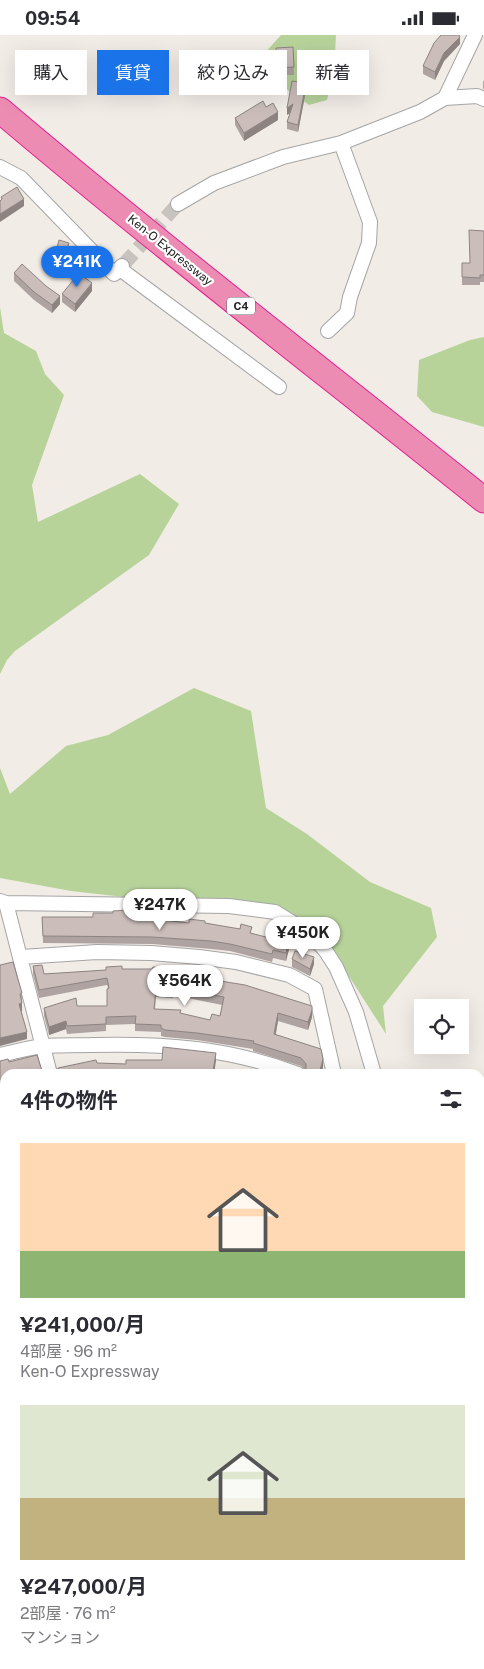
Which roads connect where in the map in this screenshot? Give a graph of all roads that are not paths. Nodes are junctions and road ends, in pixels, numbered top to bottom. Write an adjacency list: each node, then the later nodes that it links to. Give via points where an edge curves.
1 (475, 35): 2 (street)
2 (445, 98): 3 (street, via 477,96); 5 (street, via 420,112)
3 (484, 99)
4 (0, 110): 10 (highway, Ken-O Expressway / C4, via 142,228)
5 (341, 143): 7 (street, via 284,157 245,171 214,183); 8 (street, via 370,222 369,243 347,313)
6 (0, 167): 9 (street, via 21,178 114,274 122,266)
7 (178, 204)
8 (328, 331)
9 (279, 387)
10 (484, 500)
11 (3, 902): 12 (street); 18 (street, via 229,906 275,912 309,933 336,967 356,1012)
12 (21, 957): 13 (street); 17 (street, via 97,952 151,953 236,962 289,975 315,989)
13 (44, 1046): 14 (street); 15 (street); 16 (street, via 162,1045 203,1049 267,1062)
14 (0, 1055)
15 (49, 1069)
16 (285, 1069)
17 (333, 1069)
18 (373, 1069)

